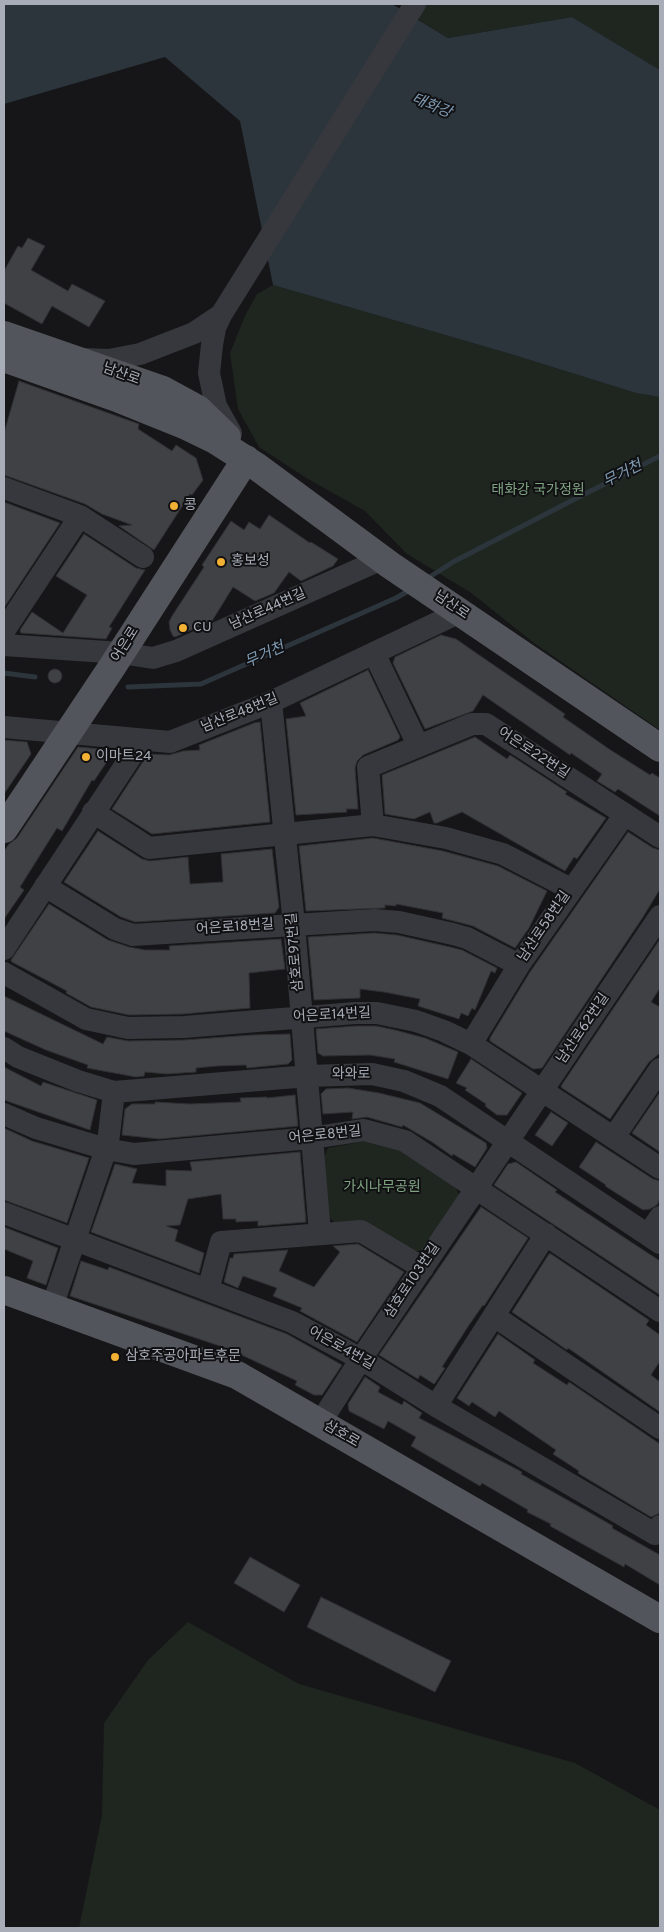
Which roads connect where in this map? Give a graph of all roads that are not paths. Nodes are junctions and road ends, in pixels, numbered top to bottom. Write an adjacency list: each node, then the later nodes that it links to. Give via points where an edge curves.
1 (415, 4): 2 (street)
2 (221, 315): 5 (street, via 194,333 140,354 109,360); 6 (street, via 215,328)
3 (4, 336): 5 (main road, 남산로)
4 (4, 358): 8 (main road, 남산로)
5 (73, 358): 7 (main road, 남산로, via 163,390)
6 (209, 373): 7 (street, via 208,389); 9 (street, via 216,406)
7 (198, 409): 8 (street, via 186,415); 9 (main road, 남산로)
8 (154, 412): 9 (main road, 남산로, via 215,440)
9 (246, 459): 13 (main road, 남산로); 18 (main road, 어은로)
10 (4, 488): 11 (street)
11 (80, 516): 12 (street); 15 (street)
12 (143, 557)
13 (386, 562): 14 (main road, 남산로); 18 (street, 남산로44번길, via 176,651 153,658)
14 (460, 612): 17 (street, 남산로48번길); 24 (main road, 남산로)
15 (4, 631)
16 (4, 645): 18 (street, 남산로44번길)
17 (374, 653): 19 (street, 남산로48번길); 23 (street)
18 (117, 660): 21 (main road, 어은로)
19 (271, 702): 22 (street, 남산로48번길, via 170,742); 29 (street, 삼호로97번길)
20 (4, 727): 21 (street, 남산로48번길)
21 (71, 728): 22 (street, 남산로48번길); 28 (main road, 어은로)
22 (142, 740): 25 (street)
23 (418, 745): 26 (street, 어은로22번길, via 472,724 486,724); 27 (street, 어은로22번길, via 368,767)
24 (660, 748)
25 (93, 812): 29 (street, via 149,848); 31 (street)
26 (625, 814): 30 (street, 어은로22번길); 32 (street, 남산로58번길)
27 (373, 825): 29 (street); 32 (street, via 446,838 502,854)
28 (4, 829)
29 (285, 834): 34 (street, 삼호로97번길)
30 (660, 837)
31 (45, 886): 34 (street, 어은로18번길, via 115,929 133,934); 35 (street)
32 (571, 889): 36 (street, 남산로58번길)
33 (660, 916): 43 (street, 남산로62번길)
34 (294, 924): 36 (street, 어은로18번길, via 399,922 466,938); 38 (street, 삼호로97번길)
35 (4, 949)
36 (520, 965): 39 (street, 남산로58번길)
37 (4, 974): 38 (street, 어은로14번길, via 86,1019 128,1028 184,1027)
38 (302, 1017): 39 (street, 어은로14번길, via 377,1013 434,1027); 42 (street, 삼호로97번길)
39 (471, 1044): 43 (street, 어은로14번길)
40 (4, 1048): 44 (street, 와와로, via 18,1057 78,1081)
41 (660, 1069): 46 (street)
42 (308, 1076): 44 (street, 와와로); 47 (street, 삼호로97번길); 48 (street, 와와로, via 372,1074 404,1081 440,1096)
43 (542, 1090): 46 (street, 어은로14번길); 48 (street, 남산로62번길)
44 (114, 1092): 49 (street)
45 (4, 1114): 49 (street, 어은로8번길, via 36,1128)
46 (614, 1137): 50 (street, 어은로14번길)
47 (311, 1138): 49 (street, 어은로8번길, via 134,1154); 51 (street, 어은로8번길, via 364,1130 405,1142); 54 (street, 삼호로97번길)
48 (508, 1141): 51 (street, 삼호로103번길); 53 (street, 와와로)
49 (106, 1149): 56 (street)
50 (660, 1168)
51 (476, 1188): 55 (street, 어은로8번길); 57 (street, 삼호로103번길)
52 (4, 1214): 56 (street, 어은로4번길)
53 (656, 1231)
54 (320, 1233): 57 (street, via 361,1231); 59 (street, via 221,1242)
55 (546, 1234): 61 (street, 어은로8번길); 62 (street)
56 (74, 1240): 59 (street, 어은로4번길); 60 (street)
57 (422, 1268): 63 (street, 삼호로103번길)
58 (4, 1290): 60 (main road, 삼호로)
59 (208, 1290): 63 (street, 어은로4번길, via 292,1322)
60 (52, 1307): 65 (main road, 삼호로, via 237,1375)
61 (660, 1311)
62 (494, 1316): 64 (street); 66 (street)
63 (361, 1359): 64 (street, 어은로4번길); 65 (street, 삼호로103번길)
64 (436, 1406): 67 (street, 어은로4번길)
65 (320, 1422): 68 (main road, 삼호로)
66 (660, 1428)
67 (658, 1530)
68 (660, 1619)

